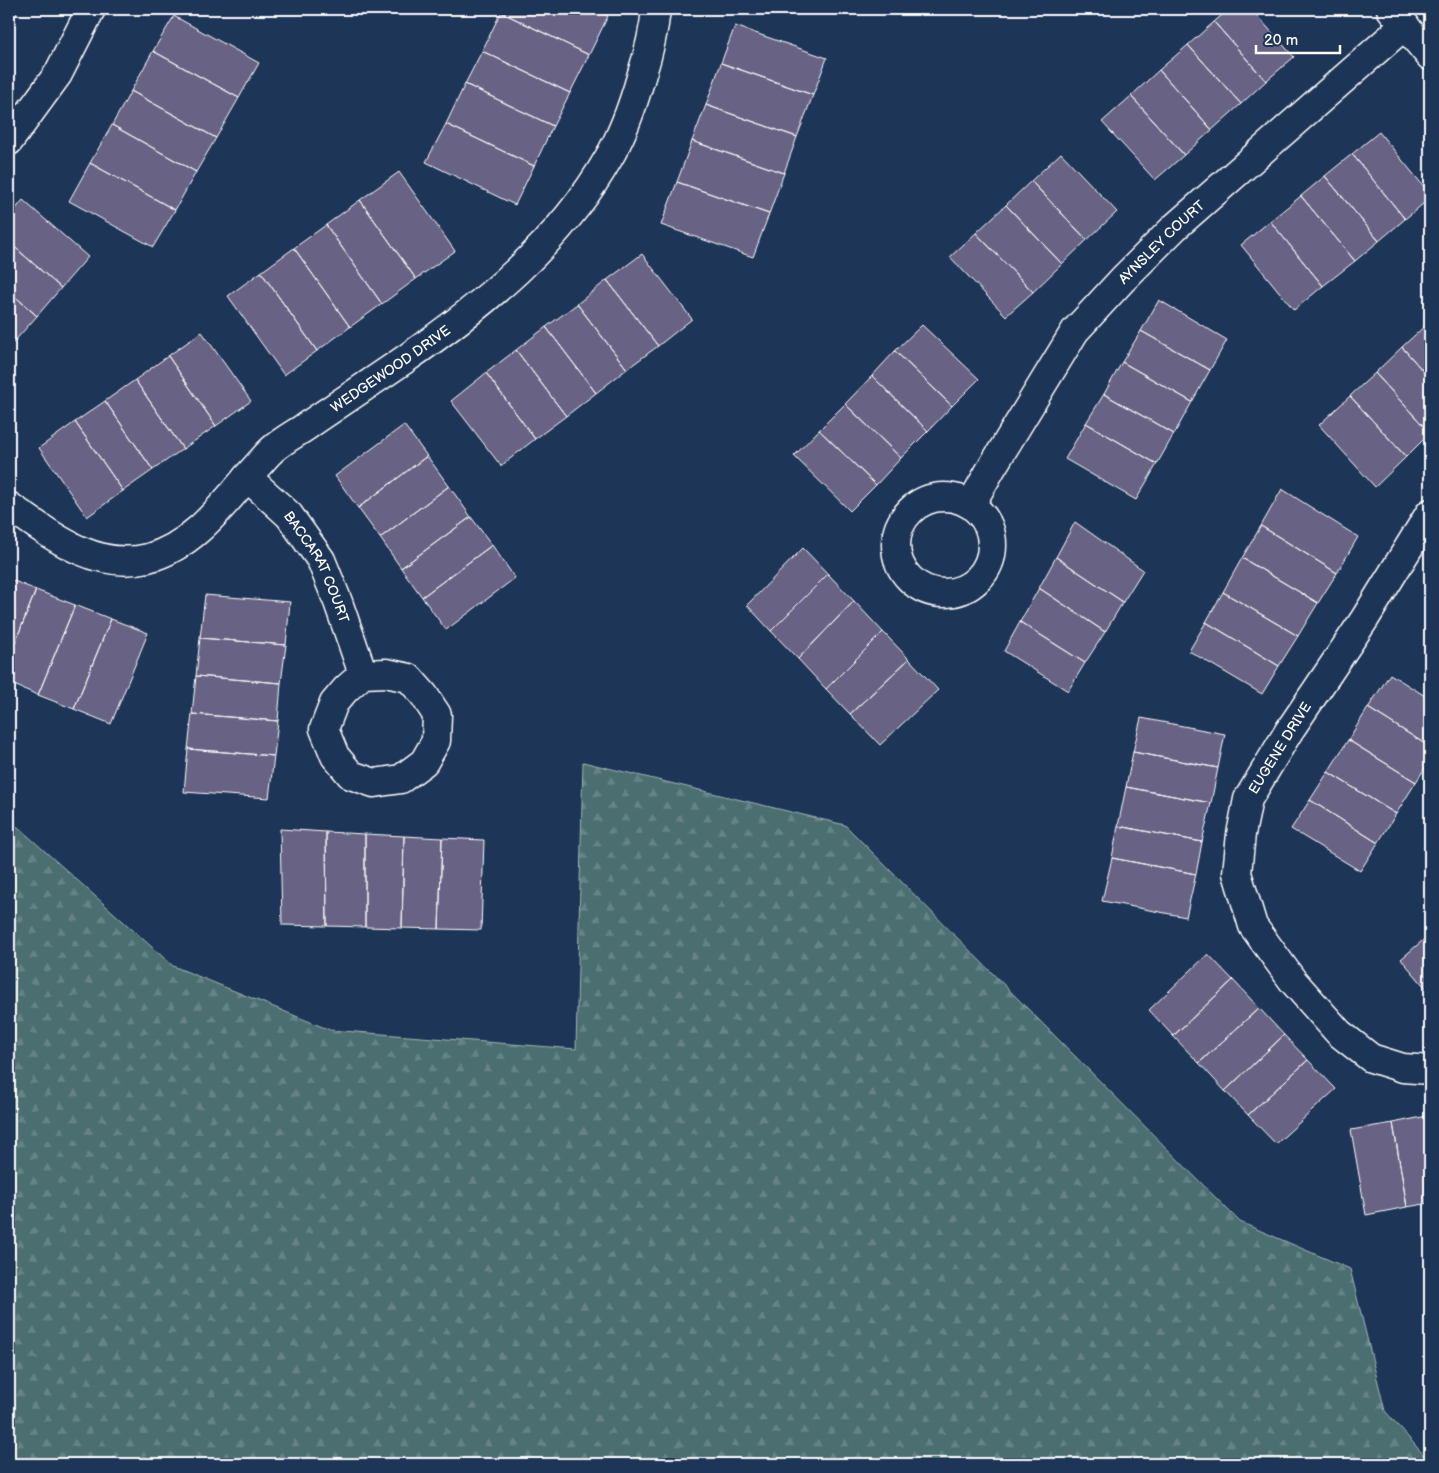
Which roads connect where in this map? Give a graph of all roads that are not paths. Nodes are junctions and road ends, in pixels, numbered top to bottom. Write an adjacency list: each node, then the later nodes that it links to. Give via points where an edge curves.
1 (90, 9): 5 (street, via 58,74)
2 (656, 9): 6 (street, WEDGEWOOD DRIVE, via 649,50 632,106 609,158 565,221 483,302 406,359 272,449)
3 (1398, 17): 4 (street); 7 (street, AYNSLEY COURT, via 1175,227 1075,331)
4 (1430, 56)
5 (9, 141)
6 (247, 477): 8 (street, WEDGEWOOD DRIVE, via 184,542 167,552 130,561 111,560 74,548); 10 (street, BACCARAT COURT, via 289,516 321,560)
7 (971, 504)
8 (9, 506)
9 (1430, 512): 11 (street, EUGENE DRIVE, via 1248,799 1236,873 1253,926 1293,981 1339,1033 1371,1058 1403,1068)
10 (363, 674): 10 (street, via 334,703 324,729 335,756 351,774 374,783 401,779 424,762 436,741 436,716 409,678 386,673)
11 (1430, 1070)

